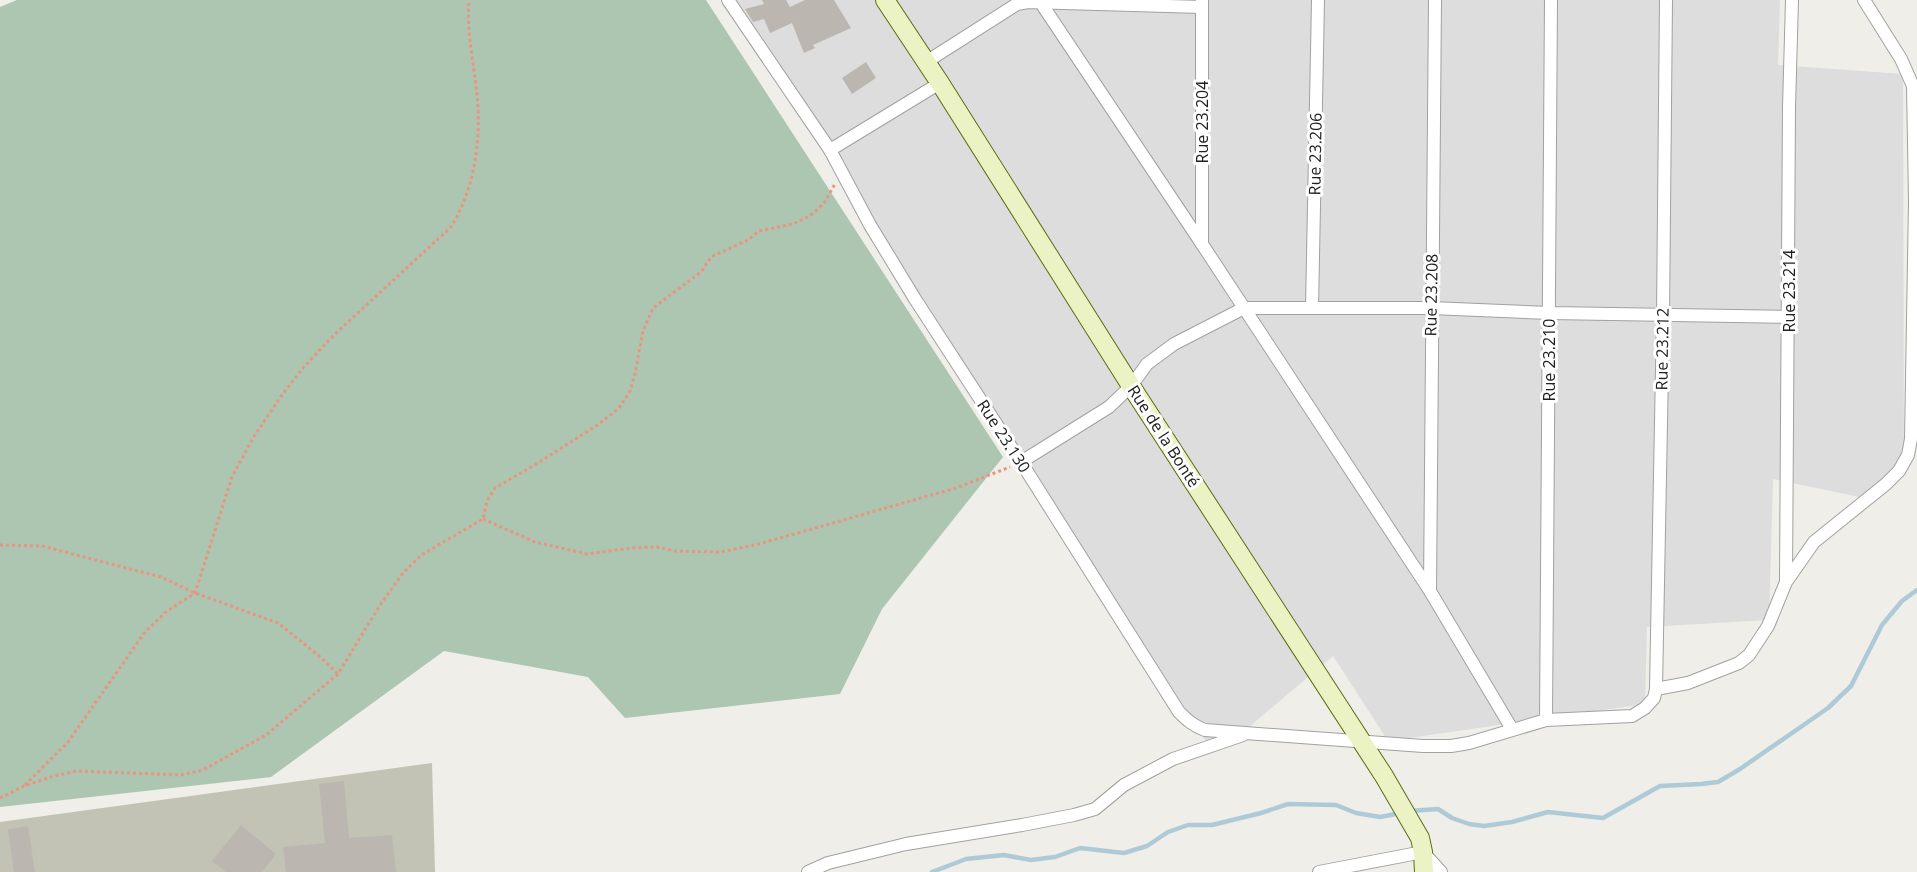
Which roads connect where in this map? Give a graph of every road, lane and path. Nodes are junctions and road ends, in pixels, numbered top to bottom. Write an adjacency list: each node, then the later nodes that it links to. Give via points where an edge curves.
1 (469, 0): 30 (path, via 468,28 478,107 477,152 461,211 451,227 335,334 282,395 232,477)
2 (728, 0): 15 (street, Rue 23.130)
3 (885, 0): 13 (street, Rue de la Bonté)
4 (1318, 0): 19 (street, Rue 23.206)
5 (1435, 0): 20 (street, Rue 23.208)
6 (1551, 0): 21 (street, Rue 23.210)
7 (1666, 0): 22 (street, Rue 23.212)
8 (1792, 0): 23 (street, Rue 23.214)
9 (1864, 0): 28 (street, via 1913,86 1911,439 1899,471 1814,542)
10 (1041, 3): 11 (street); 13 (street, via 1017,4); 17 (street)
11 (1137, 3): 12 (street)
12 (1202, 4): 17 (street, Rue 23.204)
13 (926, 62): 14 (street, Rue de la Bonté)
14 (940, 83): 15 (street); 24 (street, Rue de la Bonté)
15 (830, 150): 16 (street, Rue 23.130)
16 (842, 172): 25 (street, Rue 23.130, via 915,299); 26 (path, via 824,203 810,216 759,231 711,257 701,272 653,308 643,331 636,375 619,408 495,488)
17 (1202, 244): 18 (street)
18 (1244, 308): 19 (street); 24 (street, via 1174,344 1147,364); 29 (street)
19 (1312, 308): 20 (street)
20 (1431, 308): 21 (street); 29 (street, Rue 23.208)
21 (1550, 313): 22 (street); 33 (street, Rue 23.210)
22 (1663, 316): 23 (street); 32 (street, Rue 23.212)
23 (1789, 318): 28 (street, Rue 23.214)
24 (1131, 386): 25 (street, via 1109,407); 36 (street, Rue de la Bonté)
25 (1022, 462): 26 (path, via 956,488 720,552 657,547 587,554 536,542); 35 (street, Rue 23.130, via 1179,712 1195,727)
26 (483, 519): 31 (path, via 421,555 403,573)
27 (0, 545): 30 (path, via 52,548 161,577)
28 (1786, 582): 32 (street, via 1768,627 1749,654 1738,663)
29 (1430, 591): 34 (street)
30 (195, 593): 31 (path, via 279,623); 37 (path, via 167,611 146,632 68,742)
31 (338, 674): 37 (path, via 266,735 203,770 181,775 76,771)
32 (1655, 693): 33 (street, Rue 23.130, via 1645,708 1632,716)
33 (1546, 720): 34 (street, Rue 23.130)
34 (1512, 729): 36 (street, Rue 23.130, via 1451,746)
35 (1250, 733): 36 (street, Rue 23.130); 40 (street, via 1173,759 1124,785 1095,809 906,844 828,863)
36 (1362, 742): 39 (street, Rue de la Bonté)
37 (24, 786): 38 (path)
38 (0, 798)
39 (1422, 845): 41 (street); 42 (street); 43 (street, Rue de la Bonté)
40 (808, 872)
41 (1319, 872)
42 (1424, 872)
43 (1441, 872)

